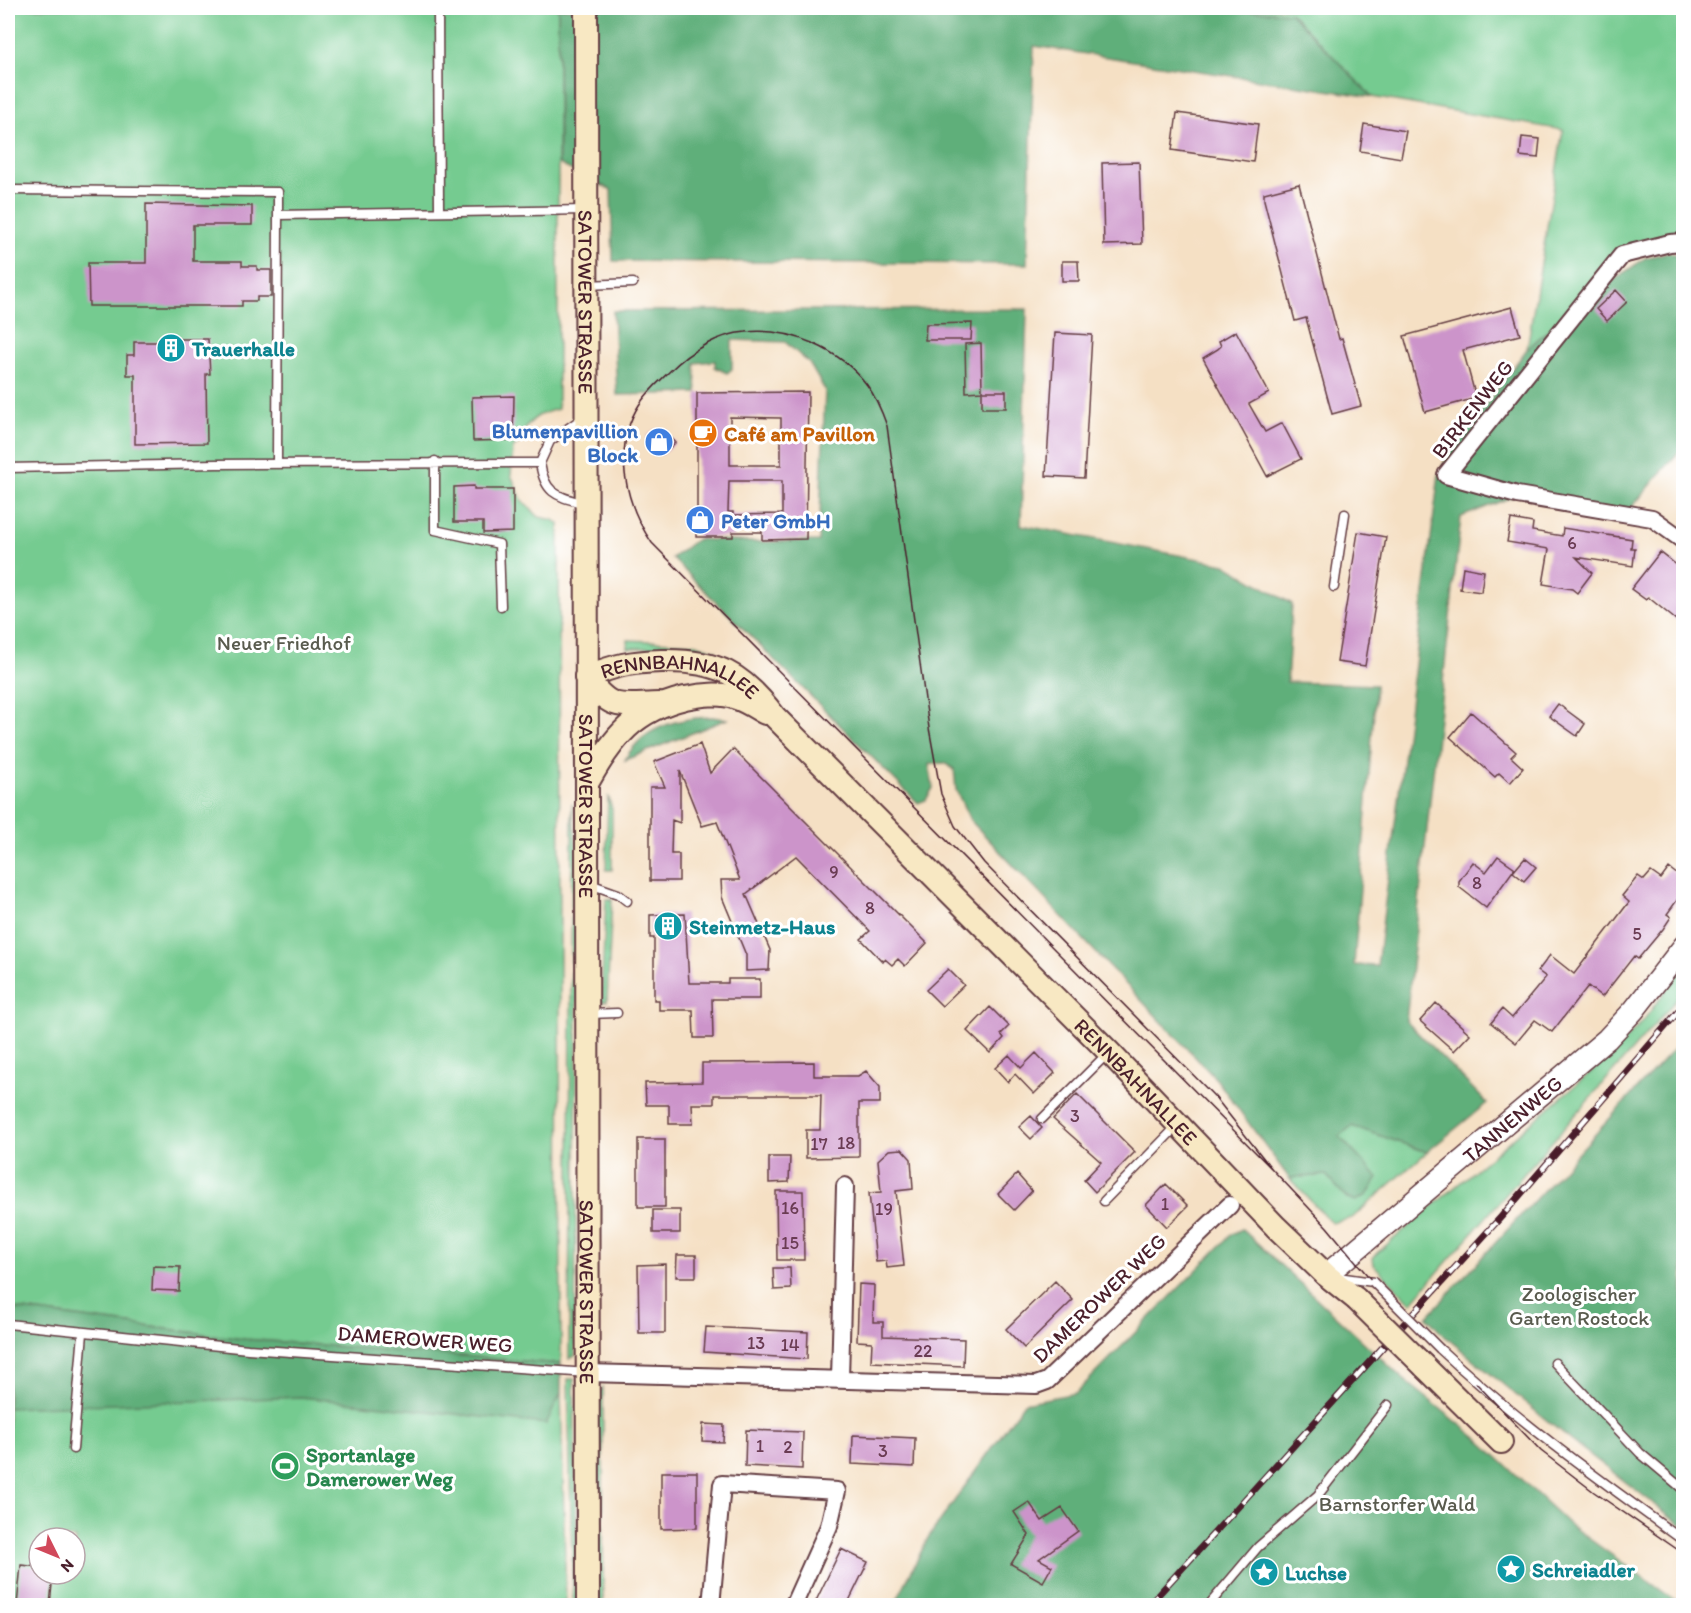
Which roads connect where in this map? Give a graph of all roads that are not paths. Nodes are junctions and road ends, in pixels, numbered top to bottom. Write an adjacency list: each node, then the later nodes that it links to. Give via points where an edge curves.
1 (438, 8): 5 (lane)
2 (586, 8): 4 (main road, SATOWER STRASSE)
3 (8, 190): 6 (lane, via 278,192)
4 (586, 210): 5 (lane); 9 (main road, SATOWER STRASSE)
5 (439, 212): 6 (lane)
6 (278, 215): 13 (lane)
7 (1683, 242): 17 (street, BIRKENWEG, via 1622,255 1446,475 1517,495 1652,518)
8 (633, 283): 9 (lane)
9 (586, 285): 10 (main road, SATOWER STRASSE)
10 (587, 415): 12 (lane, via 550,441); 15 (main road, SATOWER STRASSE)
11 (435, 462): 12 (lane); 13 (lane); 19 (lane, via 435,530 499,543)
12 (540, 462): 15 (lane, via 548,489)
13 (277, 463): 14 (lane)
14 (8, 468)
15 (588, 505): 20 (main road, SATOWER STRASSE)
16 (1346, 514): 18 (lane)
17 (1683, 541)
18 (1334, 587)
19 (501, 606)
20 (586, 677): 21 (main road, RENNBAHNALLEE, via 602,698 616,705); 22 (main road, RENNBAHNALLEE, via 619,663 692,661 714,665 744,683); 23 (main road, SATOWER STRASSE)
21 (660, 704): 22 (main road, RENNBAHNALLEE, via 718,694 737,698); 23 (main road, RENNBAHNALLEE, via 637,717 619,736)
22 (775, 717): 29 (main road, RENNBAHNALLEE)
23 (589, 782): 24 (main road, SATOWER STRASSE)
24 (587, 883): 25 (lane); 28 (main road, SATOWER STRASSE)
25 (627, 901)
26 (1683, 946): 35 (street, TANNENWEG, via 1607,1039)
27 (617, 1013): 28 (lane)
28 (585, 1014): 39 (main road, SATOWER STRASSE)
29 (1109, 1052): 30 (lane); 31 (main road, RENNBAHNALLEE)
30 (1042, 1119)
31 (1177, 1126): 33 (lane); 35 (main road, RENNBAHNALLEE)
32 (845, 1185): 40 (street)
33 (1104, 1201)
34 (1230, 1205): 40 (street, DAMEROWER WEG, via 1047,1382 1036,1386)
35 (1326, 1275): 42 (main road, RENNBAHNALLEE, bridge, via 1356,1299); 45 (lane, bridge, via 1373,1282 1476,1383 1559,1451)
36 (8, 1324): 37 (lane, DAMEROWER WEG)
37 (83, 1333): 39 (lane, DAMEROWER WEG); 43 (lane)
38 (1555, 1363): 44 (lane, via 1640,1453)
39 (588, 1373): 40 (street, DAMEROWER WEG); 46 (main road, SATOWER STRASSE)
40 (840, 1379)
41 (1388, 1405): 49 (lane, via 1318,1495 1258,1547)
42 (1501, 1442)
43 (72, 1449)
44 (1683, 1490)
45 (1683, 1542)
46 (588, 1605)
47 (711, 1605): 48 (street, via 722,1484 837,1491 829,1526)
48 (793, 1605)
49 (1208, 1605)

